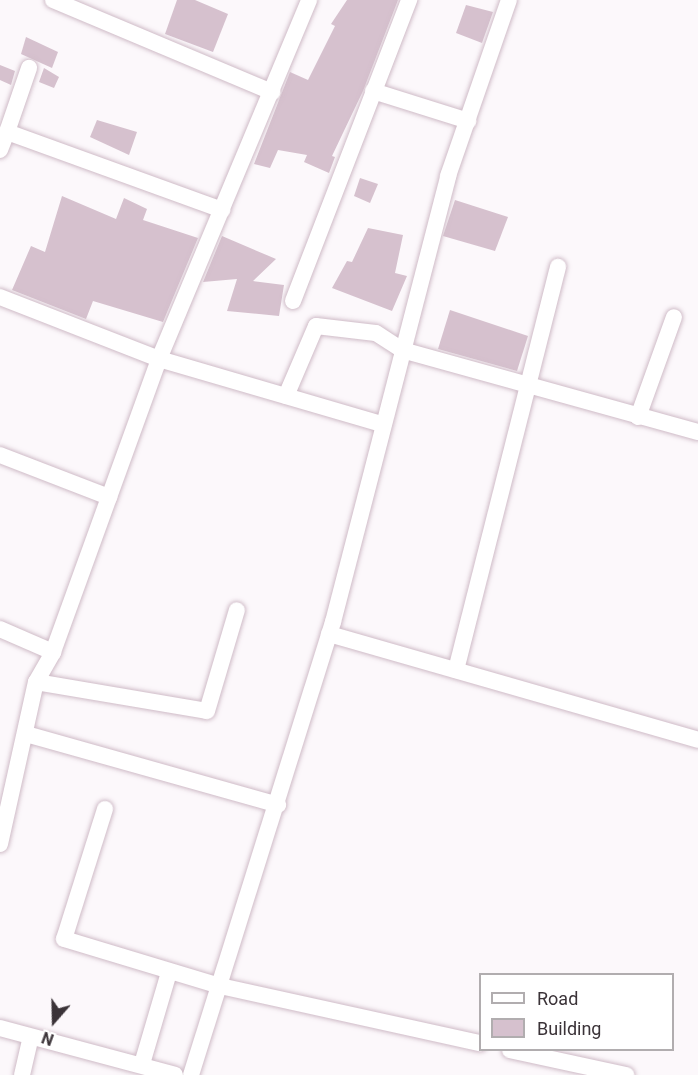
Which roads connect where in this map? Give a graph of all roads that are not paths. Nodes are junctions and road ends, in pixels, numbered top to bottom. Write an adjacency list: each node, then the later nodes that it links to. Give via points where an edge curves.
1 (53, 0): 7 (street)
2 (309, 0): 7 (street)
3 (409, 0): 6 (street)
4 (509, 0): 8 (street)
5 (29, 68): 9 (street)
6 (374, 91): 8 (street); 14 (street)
7 (272, 92): 11 (street)
8 (468, 121): 16 (street, via 448,176)
9 (7, 132): 10 (street); 11 (street)
10 (0, 150)
11 (222, 210): 17 (street)
12 (558, 267): 18 (street)
13 (0, 297): 17 (street)
14 (293, 301)
15 (674, 317): 20 (street)
16 (402, 350): 18 (street); 19 (street, via 376,333 316,326); 21 (street)
17 (159, 358): 19 (street); 24 (street)
18 (529, 388): 20 (street); 29 (street)
19 (286, 396): 21 (street)
20 (638, 417): 22 (street)
21 (384, 425): 27 (street)
22 (698, 432)
23 (0, 455): 24 (street)
24 (109, 497): 28 (street)
25 (237, 610): 30 (street, via 207,711)
26 (0, 629): 28 (street)
27 (329, 634): 29 (street); 33 (street)
28 (53, 652): 30 (street)
29 (456, 670): 32 (street)
30 (36, 682): 31 (street)
31 (26, 734): 33 (street); 35 (street)
32 (698, 740)
33 (278, 805): 38 (street)
34 (105, 809): 37 (street, via 63,939)
35 (3, 822): 36 (street)
36 (0, 843)
37 (170, 972): 38 (street); 43 (street)
38 (220, 986): 41 (street); 46 (street)
39 (0, 1028): 40 (street)
40 (31, 1037): 43 (street); 44 (street)
41 (479, 1043)
42 (515, 1051): 47 (street)
43 (142, 1064): 45 (street)
44 (22, 1075)
45 (175, 1075)
46 (191, 1075)
47 (626, 1075)

